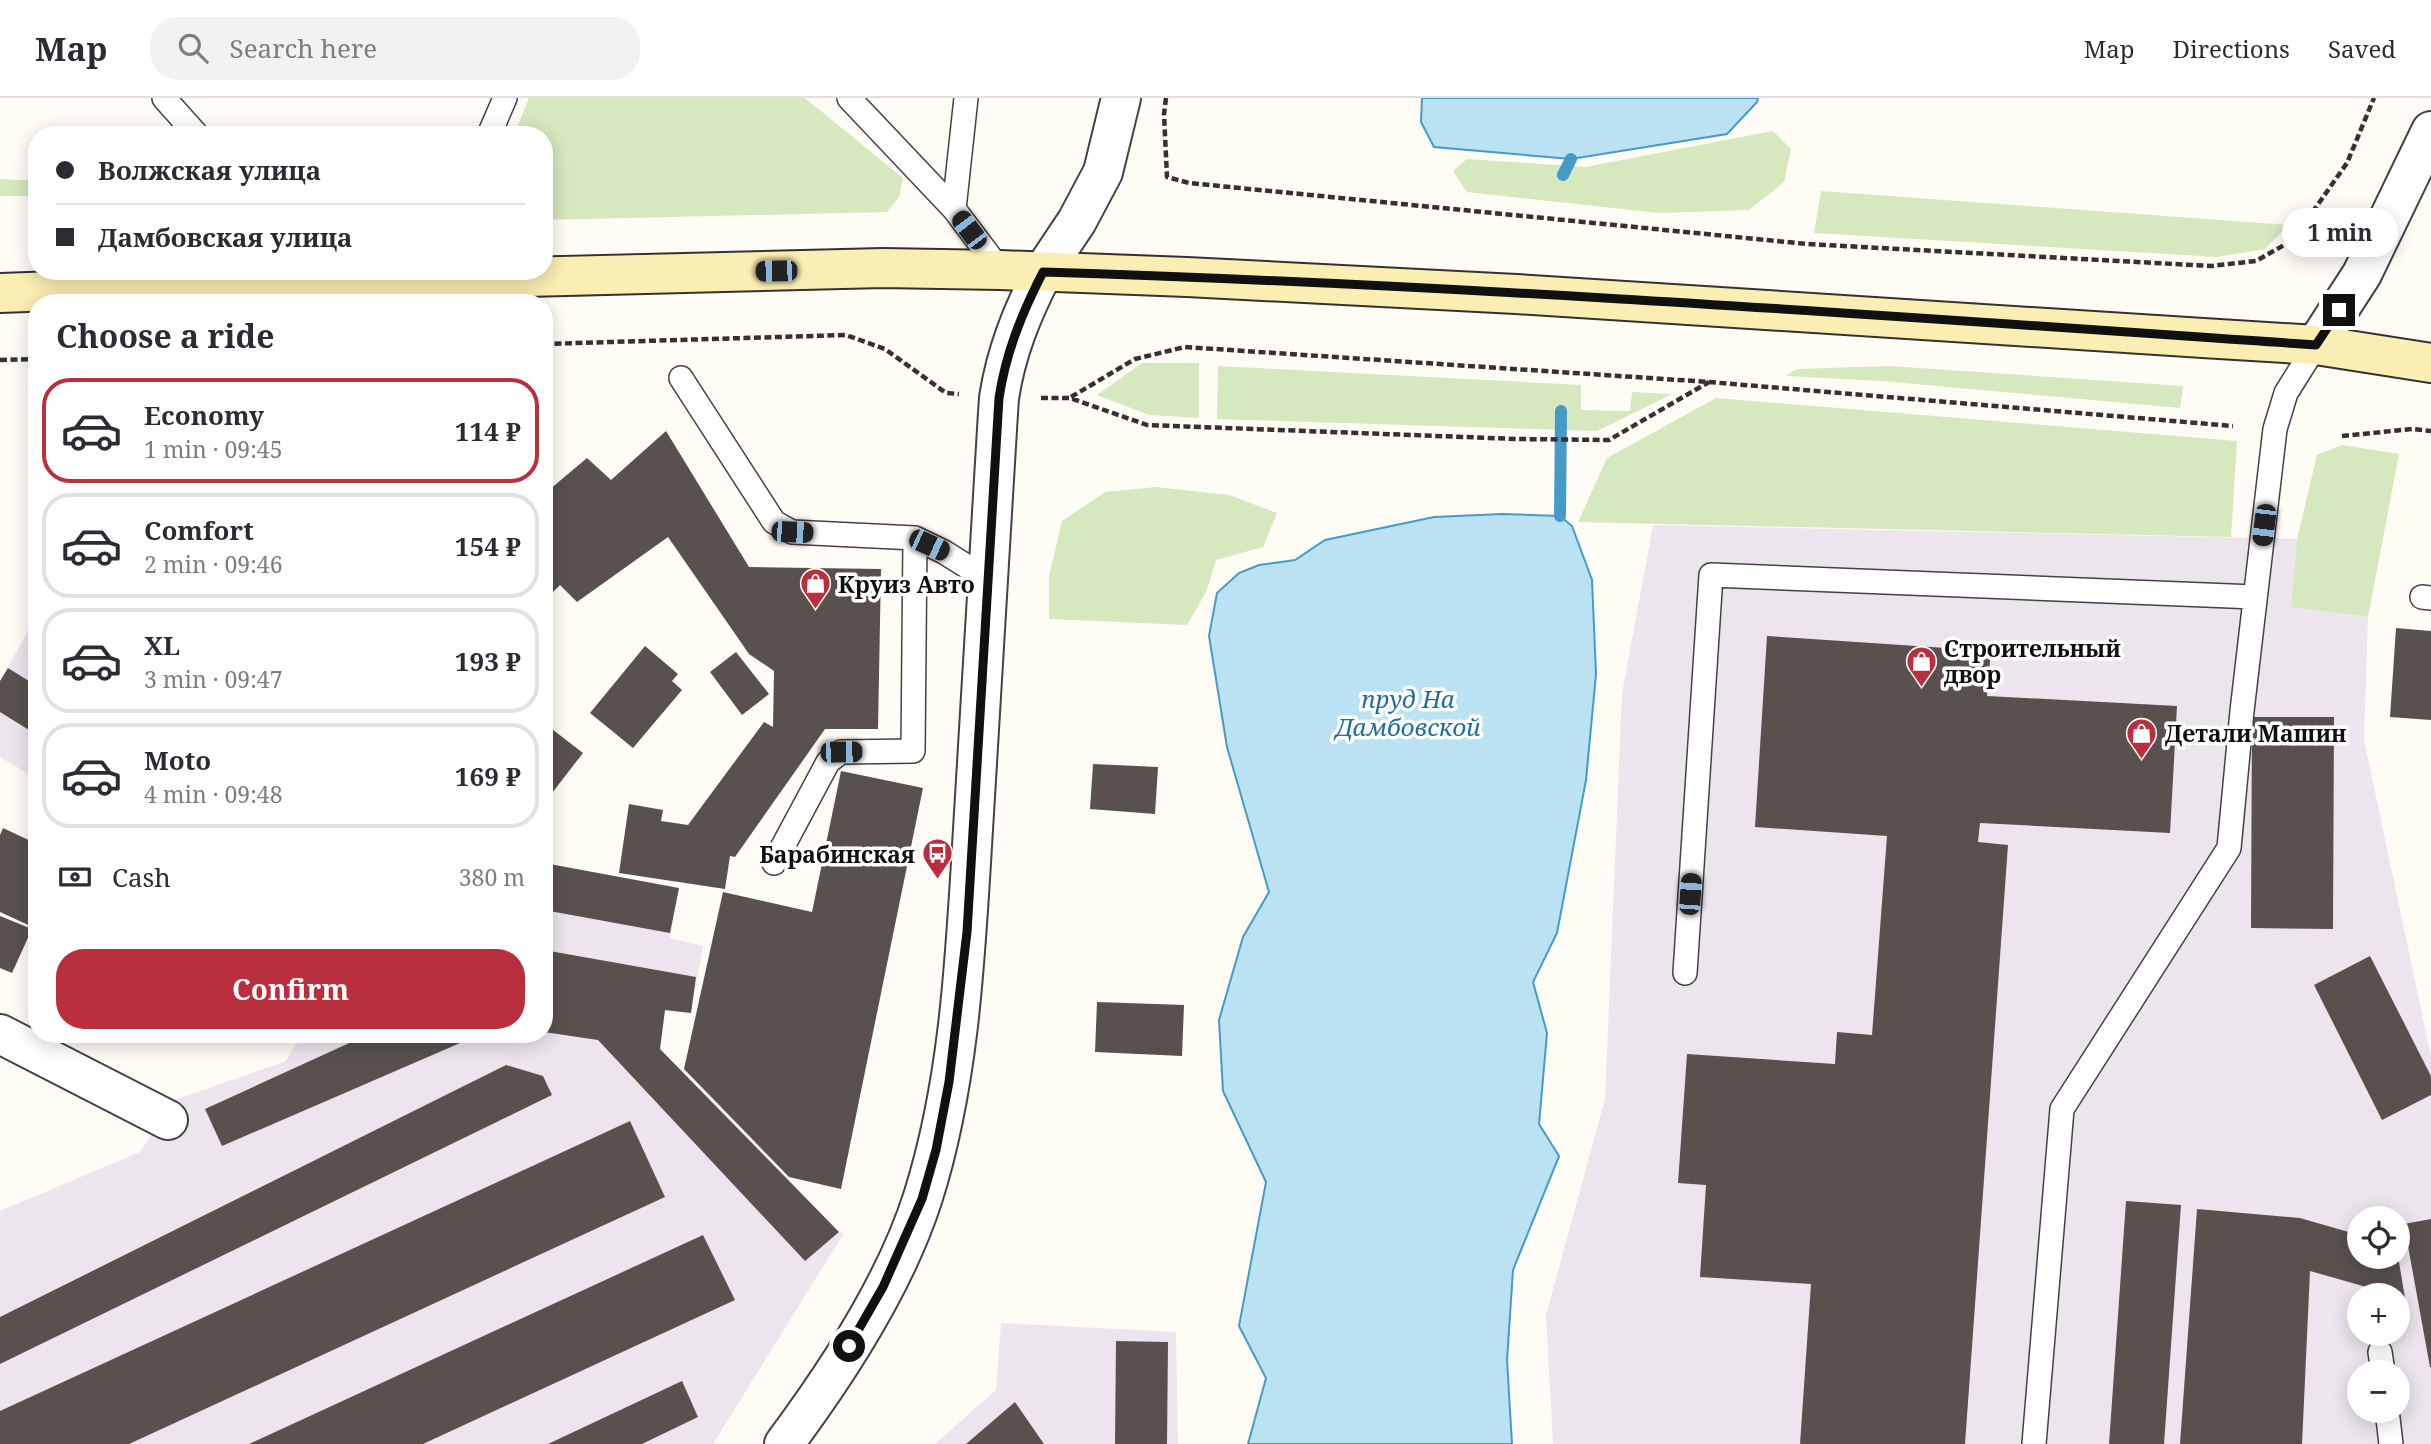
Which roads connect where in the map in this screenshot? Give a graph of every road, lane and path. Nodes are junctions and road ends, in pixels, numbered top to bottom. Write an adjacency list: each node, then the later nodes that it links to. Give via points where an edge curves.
1 (164, 98): 8 (lane)
2 (505, 98): 9 (lane)
3 (849, 98): 11 (lane)
4 (966, 98): 11 (lane)
5 (1121, 98): 13 (street, via 1103,172)
6 (1166, 98): 7 (path, via 1167,177 1189,183 1807,244 2211,266 2256,261 2293,240 2347,163)
7 (2374, 98)
8 (189, 126)
9 (493, 126)
10 (2431, 131): 20 (street, via 2362,274)
11 (954, 209): 12 (lane)
12 (1000, 270): 13 (main road); 14 (main road)
13 (1043, 272): 20 (main road, via 1488,293); 26 (street, via 1021,314 1003,368)
14 (553, 273)
15 (226, 280): 18 (main road)
16 (0, 293): 17 (main road)
17 (33, 294)
18 (115, 294)
19 (553, 344): 26 (path, via 846,335 886,349 946,393)
20 (2316, 345): 23 (main road); 32 (lane, via 2286,393 2275,429)
21 (28, 359): 22 (path)
22 (0, 360)
23 (2431, 363)
24 (681, 378): 30 (lane, via 774,522 792,532)
25 (1709, 382): 25 (path, via 1185,347 1135,359 1070,398 1147,425 1609,440); 27 (path)
26 (999, 398): 31 (street)
27 (2233, 426)
28 (2431, 431): 29 (path)
29 (2342, 436)
30 (915, 538): 31 (lane); 33 (lane, via 913,751 841,752 828,762)
31 (987, 579): 38 (street, via 967,932 936,1150 922,1199 883,1287 838,1366)
32 (2255, 597): 34 (lane, via 1711,575); 39 (lane, via 2229,848 2062,1109)
33 (774, 863)
34 (1685, 973)
35 (0, 1034): 36 (street)
36 (168, 1120)
37 (2389, 1423): 40 (lane)
38 (784, 1444)
39 (2034, 1444)
40 (2391, 1444)

